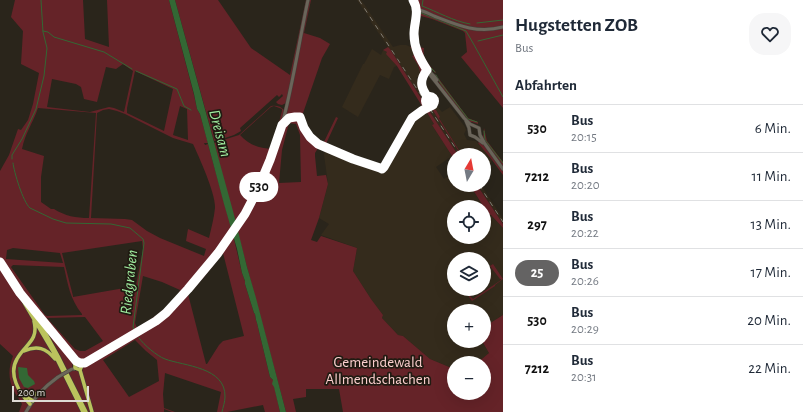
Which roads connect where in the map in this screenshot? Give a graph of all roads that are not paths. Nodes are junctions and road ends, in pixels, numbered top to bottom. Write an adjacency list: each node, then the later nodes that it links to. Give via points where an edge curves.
1 (308, 0): 19 (main road, via 287,107 276,145 245,214 204,272 166,313 146,328)
2 (413, 0): 3 (main road)
3 (420, 10): 4 (main road, via 469,28 483,30); 5 (main road, via 414,34 416,48 428,71 433,74)
4 (503, 27)
5 (464, 118): 6 (main road); 7 (main road)
6 (474, 126): 7 (main road); 8 (main road, via 479,128)
7 (469, 130): 9 (main road, via 470,135)
8 (480, 133): 9 (main road); 10 (main road)
9 (475, 137): 10 (main road)
10 (485, 144): 11 (main road)
11 (503, 169)
12 (0, 262): 13 (main road)
13 (20, 293): 14 (highway); 15 (highway)
14 (29, 303): 18 (highway); 28 (highway)
15 (34, 318): 16 (highway, via 34,336); 17 (highway)
16 (21, 353): 17 (highway, via 39,348 47,351); 22 (highway, via 14,369)
17 (58, 361): 27 (highway)
18 (76, 361): 19 (highway); 20 (highway)
19 (83, 364): 20 (main road); 21 (highway)
20 (74, 369): 21 (highway); 23 (main road, bridge, via 58,377)
21 (80, 370): 29 (highway)
22 (20, 391): 24 (highway); 25 (highway)
23 (39, 393): 24 (highway); 25 (main road)
24 (26, 395): 25 (highway)
25 (32, 402): 26 (main road)
26 (26, 412)
27 (83, 412)
28 (86, 412)
29 (92, 412)

